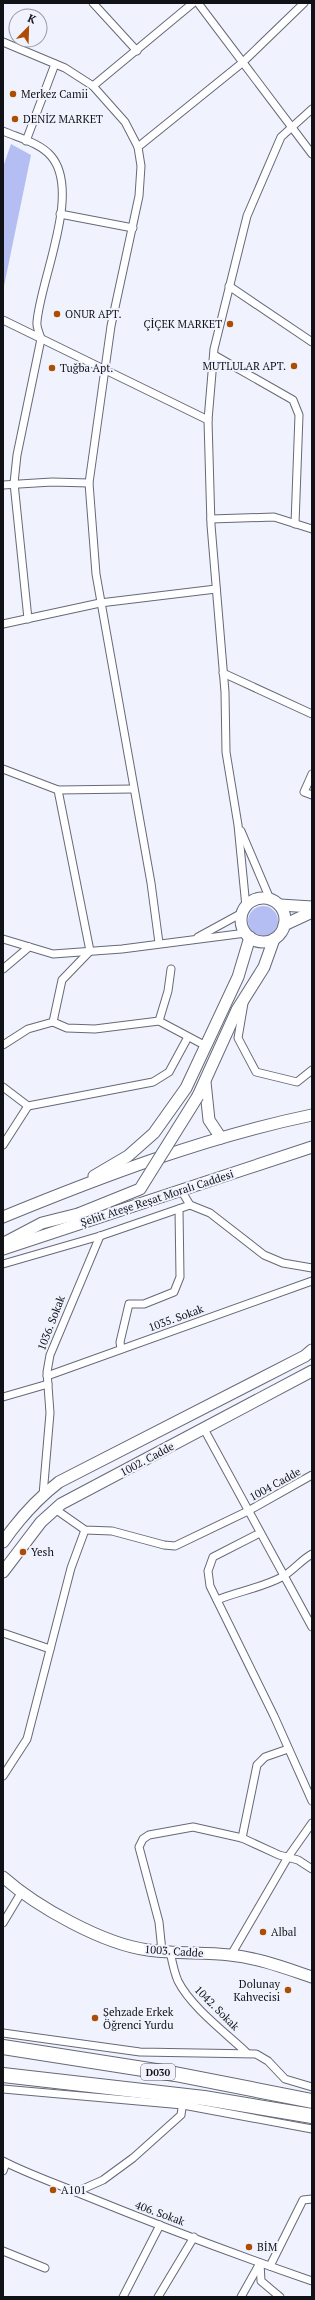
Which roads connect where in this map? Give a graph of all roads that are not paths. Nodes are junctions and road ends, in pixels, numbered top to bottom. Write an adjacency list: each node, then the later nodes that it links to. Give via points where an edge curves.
1 (93, 3): 6 (street)
2 (194, 3): 6 (street)
3 (198, 3): 7 (street)
4 (304, 3): 7 (street)
5 (3, 42): 8 (street)
6 (137, 51): 9 (street)
7 (242, 63): 11 (street); 14 (street)
8 (55, 64): 9 (street); 13 (street)
9 (92, 86): 14 (street, via 125,122)
10 (312, 109): 11 (street)
11 (292, 128): 15 (street); 18 (street, via 281,137 247,216)
12 (3, 131): 13 (street)
13 (26, 141): 16 (street, via 36,144 51,156 58,169 63,184)
14 (138, 147): 17 (street, via 141,166)
15 (312, 154)
16 (60, 214): 17 (street); 20 (street, via 53,256 36,323)
17 (133, 228): 23 (street, via 112,326)
18 (230, 286): 21 (street); 22 (street)
19 (3, 320): 20 (street)
20 (41, 339): 23 (street); 26 (street, via 17,455)
21 (312, 342)
22 (214, 355): 24 (street); 29 (street, via 293,400 298,415)
23 (106, 369): 24 (street); 25 (street)
24 (208, 420): 28 (street)
25 (89, 482): 26 (street); 32 (street)
26 (14, 483): 27 (street); 33 (street)
27 (3, 485)
28 (211, 519): 29 (street, via 274,517); 31 (street)
29 (295, 524): 30 (street)
30 (312, 529)
31 (216, 589): 32 (street); 35 (street)
32 (100, 603): 33 (street); 39 (street)
33 (28, 619): 34 (street)
34 (3, 624)
35 (223, 674): 36 (street); 42 (street, via 226,752)
36 (312, 714)
37 (3, 769): 40 (street)
38 (312, 774): 41 (street, via 304,792)
39 (133, 789): 40 (street); 52 (street, via 151,882)
40 (58, 790): 54 (street)
41 (312, 795)
42 (238, 825): 43 (street); 45 (street)
43 (275, 902): 44 (main road); 45 (main road, via 257,899); 47 (main road, via 284,911)
44 (312, 907)
45 (244, 910): 48 (main road, via 243,927); 50 (street)
46 (312, 912): 47 (main road)
47 (284, 925): 51 (main road)
48 (248, 935): 50 (street); 51 (main road, via 262,941); 62 (main road, via 238,977)
49 (3, 939): 53 (street)
50 (194, 939): 52 (street)
51 (274, 939): 57 (main road, via 264,967)
52 (159, 943): 54 (street)
53 (29, 946): 54 (street, via 53,954); 55 (street)
54 (90, 951): 59 (street, via 62,980)
55 (3, 969)
56 (171, 969): 58 (street, via 168,991)
57 (244, 999): 63 (street, via 238,1038 256,1072 297,1082); 64 (main road)
58 (159, 1021): 59 (street, via 95,1029 67,1028); 60 (street)
59 (53, 1022): 61 (street, via 28,1029)
60 (188, 1037): 62 (street); 66 (street, via 172,1068 158,1080)
61 (3, 1045)
62 (206, 1046): 71 (main road, via 186,1088 154,1133 128,1156)
63 (312, 1070)
64 (204, 1081): 68 (main road, via 210,1120); 77 (main road, bridge, via 198,1096 140,1189 78,1214 42,1223)
65 (3, 1087): 66 (street)
66 (28, 1106): 69 (street)
67 (312, 1115): 68 (main road)
68 (221, 1138): 71 (main road)
69 (3, 1144)
70 (312, 1147): 72 (main road, Şehit Ateşe Reşat Moralı Caddesi)
71 (77, 1187): 75 (main road)
72 (181, 1190): 73 (street); 78 (main road, Şehit Ateşe Reşat Moralı Caddesi)
73 (190, 1205): 74 (street); 80 (street, via 210,1213 264,1255 283,1263)
74 (179, 1209): 76 (street); 82 (street, via 180,1277 174,1292 144,1304 129,1304 120,1342)
75 (3, 1217)
76 (100, 1236): 79 (street); 85 (street, 1036. Sokak, via 53,1344)
77 (3, 1244)
78 (3, 1249)
79 (3, 1264)
80 (312, 1268)
81 (312, 1281): 82 (street, 1035. Sokak)
82 (121, 1349): 85 (street, 1035. Sokak)
83 (312, 1350): 88 (main road, 1002. Cadde)
84 (312, 1371): 89 (main road, 1002. Cadde)
85 (47, 1376): 86 (street, 1036. Sokak)
86 (48, 1384): 87 (street); 91 (street, 1036. Sokak, via 50,1413)
87 (3, 1397)
88 (195, 1413): 89 (main road); 91 (main road, 1002. Cadde, via 59,1482)
89 (204, 1429): 92 (main road, 1002. Cadde); 93 (street)
90 (312, 1475): 93 (street, 1004 Cadde)
91 (43, 1495): 92 (main road); 96 (main road, 1002. Cadde)
92 (55, 1509): 94 (street); 98 (main road, 1002. Cadde, via 23,1543)
93 (248, 1511): 94 (street, 1004 Cadde, via 175,1546 112,1531); 95 (street)
94 (85, 1530): 103 (street, via 71,1568)
95 (260, 1533): 99 (street); 100 (street, via 213,1557 208,1571 210,1586)
96 (3, 1542)
97 (312, 1554): 99 (street)
98 (3, 1572)
99 (284, 1576): 100 (street, via 258,1588); 101 (street)
100 (217, 1600): 104 (street)
101 (312, 1627)
102 (3, 1633): 103 (street)
103 (50, 1649): 105 (street, via 27,1739)
104 (288, 1749): 106 (street); 108 (street, via 265,1757 258,1765)
105 (3, 1776)
106 (312, 1801)
107 (312, 1824): 109 (street)
108 (242, 1838): 109 (street); 114 (street, 1042. Sokak, via 193,1827 149,1835 142,1839 139,1847)
109 (288, 1857): 110 (street); 115 (street)
110 (312, 1869)
111 (3, 1877): 112 (main road, 1003. Cadde)
112 (21, 1892): 113 (street); 114 (main road, 1003. Cadde, via 70,1920 117,1942 149,1951)
113 (3, 1923)
114 (166, 1951): 115 (main road, 1003. Cadde); 119 (street, 1042. Sokak, via 182,1988)
115 (231, 1955): 116 (main road, 1003. Cadde, via 263,1961)
116 (312, 1977)
117 (3, 2033): 119 (street, via 140,2052)
118 (3, 2047): 124 (highway, D030, via 175,2074)
119 (247, 2053): 121 (street, via 262,2057 285,2079)
120 (3, 2075): 123 (highway, D030)
121 (312, 2087)
122 (3, 2089): 123 (street)
123 (183, 2100): 125 (highway, D030, via 291,2110); 126 (street); 129 (street, via 181,2115 133,2158 103,2180)
124 (312, 2100)
125 (312, 2116)
126 (312, 2129)
127 (5, 2162): 128 (street); 129 (street, 406. Sokak)
128 (3, 2171)
129 (76, 2192): 131 (street, 406. Sokak)
130 (312, 2199): 135 (street, via 303,2200)
131 (160, 2225): 132 (street, 406. Sokak); 138 (street)
132 (194, 2237): 134 (street, 406. Sokak); 139 (street)
133 (3, 2251): 136 (street)
134 (260, 2263): 135 (street, 406. Sokak); 140 (street); 141 (street, via 261,2281)
135 (270, 2266): 137 (street, 406. Sokak)
136 (45, 2268)
137 (312, 2281)
138 (123, 2297)
139 (158, 2297)
140 (240, 2297)
141 (280, 2297)

